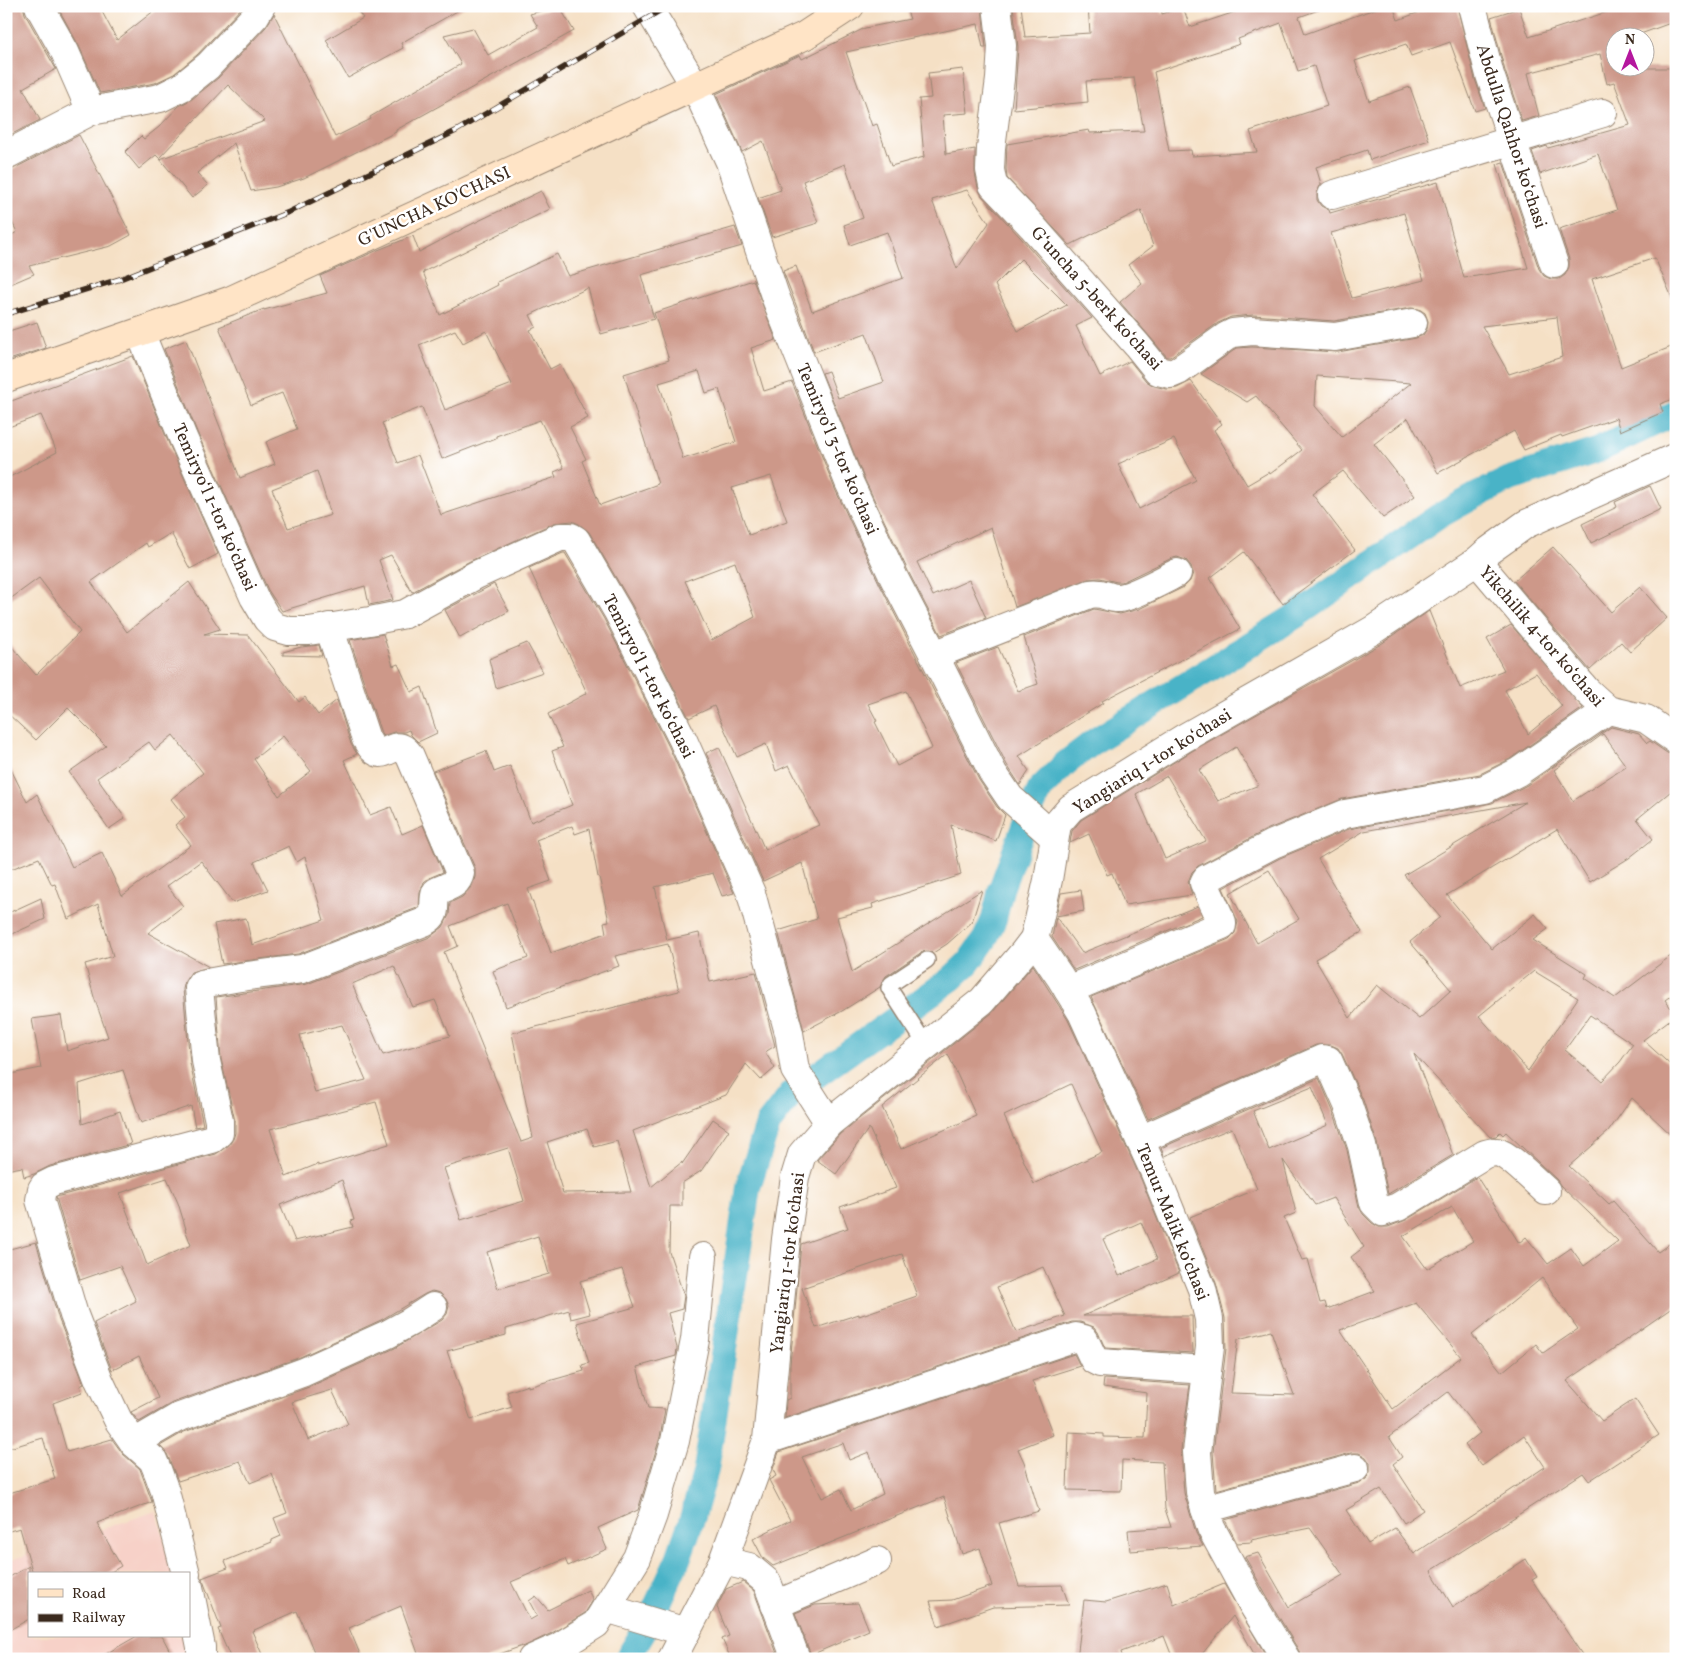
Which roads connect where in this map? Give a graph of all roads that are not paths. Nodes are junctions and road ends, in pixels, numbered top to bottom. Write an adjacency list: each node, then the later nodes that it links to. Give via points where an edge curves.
1 (39, 6): 8 (street, via 65,52)
2 (261, 6): 8 (street, via 208,66 182,87 160,98)
3 (647, 6): 7 (street, Temiryoʻl 3-tor koʻchasi)
4 (850, 6): 7 (street, G'UNCHA KO'CHASI, via 804,36)
5 (997, 6): 14 (street, Gʻuncha 5-berk koʻchasi, via 1002,46 991,148 993,185 1158,371 1171,374 1233,333 1252,331 1335,337)
6 (1472, 6): 10 (street, Abdulla Qahhor koʻchasi)
7 (695, 86): 15 (street, G'UNCHA KO'CHASI, via 229,301); 21 (street, Temiryoʻl 3-tor koʻchasi, via 730,162 775,296 848,482)
8 (91, 111): 11 (street)
9 (1603, 113): 10 (street)
10 (1512, 140): 12 (street); 13 (street, Abdulla Qahhor koʻchasi)
11 (6, 155)
12 (1332, 195)
13 (1554, 264)
14 (1413, 323)
15 (140, 332): 16 (street, G'UNCHA KO'CHASI); 20 (street, Temiryoʻl 1-tor koʻchasi, via 183,438 254,597 267,619 275,627 289,631)
16 (6, 378)
17 (1676, 457): 18 (street, Yangiariq 1-tor koʻchasi, via 1526,524)
18 (1477, 561): 22 (street, Yikchilik 4-tor koʻchasi, via 1587,691); 24 (street, Yangiariq 1-tor koʻchasi, via 1373,630 1184,738 1077,804)
19 (1177, 573): 21 (street, via 1123,597 1112,598 1098,592 1090,594)
20 (329, 628): 29 (street, Temiryoʻl 1-tor koʻchasi, via 405,614 476,575 560,537 572,536 618,612 683,740 751,893 789,1033 795,1070); 36 (street, via 366,739 376,752 385,753 396,746 406,749 460,873 459,878 453,885 436,892 434,914 424,922 302,970 201,984 206,1061 218,1133 212,1139 54,1181 42,1189 40,1200 74,1315 118,1420)
21 (934, 655): 24 (street, Temiryoʻl 3-tor koʻchasi, via 993,773 1010,798)
22 (1608, 710): 23 (street, Yikchilik 4-tor koʻchasi, via 1646,719); 27 (street, Yikchilik 4-tor koʻchasi, via 1518,772 1485,789 1345,814 1273,844 1206,879 1204,883 1222,925)
23 (1676, 740)
24 (1050, 834): 25 (street, Yangiariq 1-tor koʻchasi, via 1048,880)
25 (1034, 939): 27 (street, Temur Malik koʻchasi); 28 (street, Yangiariq 1-tor koʻchasi, via 982,1001)
26 (928, 960): 28 (lane, via 890,984 890,990)
27 (1068, 990): 30 (street, Temur Malik koʻchasi, via 1082,1013)
28 (920, 1035): 29 (street, Yangiariq 1-tor koʻchasi)
29 (824, 1115): 35 (street, Yangiariq 1-tor koʻchasi, via 802,1154 795,1177)
30 (1140, 1140): 31 (street, via 1322,1059 1328,1060 1348,1105 1362,1146 1374,1203 1383,1212 1398,1207 1485,1154 1494,1152 1507,1156); 34 (street, Temur Malik koʻchasi, via 1202,1289 1209,1319)
31 (1546, 1191)
32 (703, 1257): 44 (street, via 695,1340 675,1441 637,1558)
33 (433, 1307): 36 (street, via 388,1334 304,1372 177,1418)
34 (1207, 1370): 35 (street, via 1100,1363 1094,1360 1084,1339 1076,1337); 38 (street, Temur Malik koʻchasi, via 1197,1452 1200,1492)
35 (767, 1440): 39 (street, Yangiariq 1-tor koʻchasi)
36 (134, 1443): 41 (street, via 152,1460 158,1472)
37 (1355, 1468): 38 (street)
38 (1205, 1509): 50 (street, Temur Malik koʻchasi, via 1211,1528)
39 (723, 1561): 43 (street, via 749,1567 767,1582); 45 (street, Yangiariq 1-tor koʻchasi)
40 (877, 1561): 43 (street)
41 (185, 1572)
42 (190, 1592): 46 (street)
43 (775, 1605): 49 (street)
44 (610, 1609): 45 (street); 47 (street, via 596,1624)
45 (676, 1629): 48 (street, Yangiariq 1-tor koʻchasi)
46 (201, 1659)
47 (532, 1659)
48 (672, 1659)
49 (796, 1659)
50 (1286, 1659)

